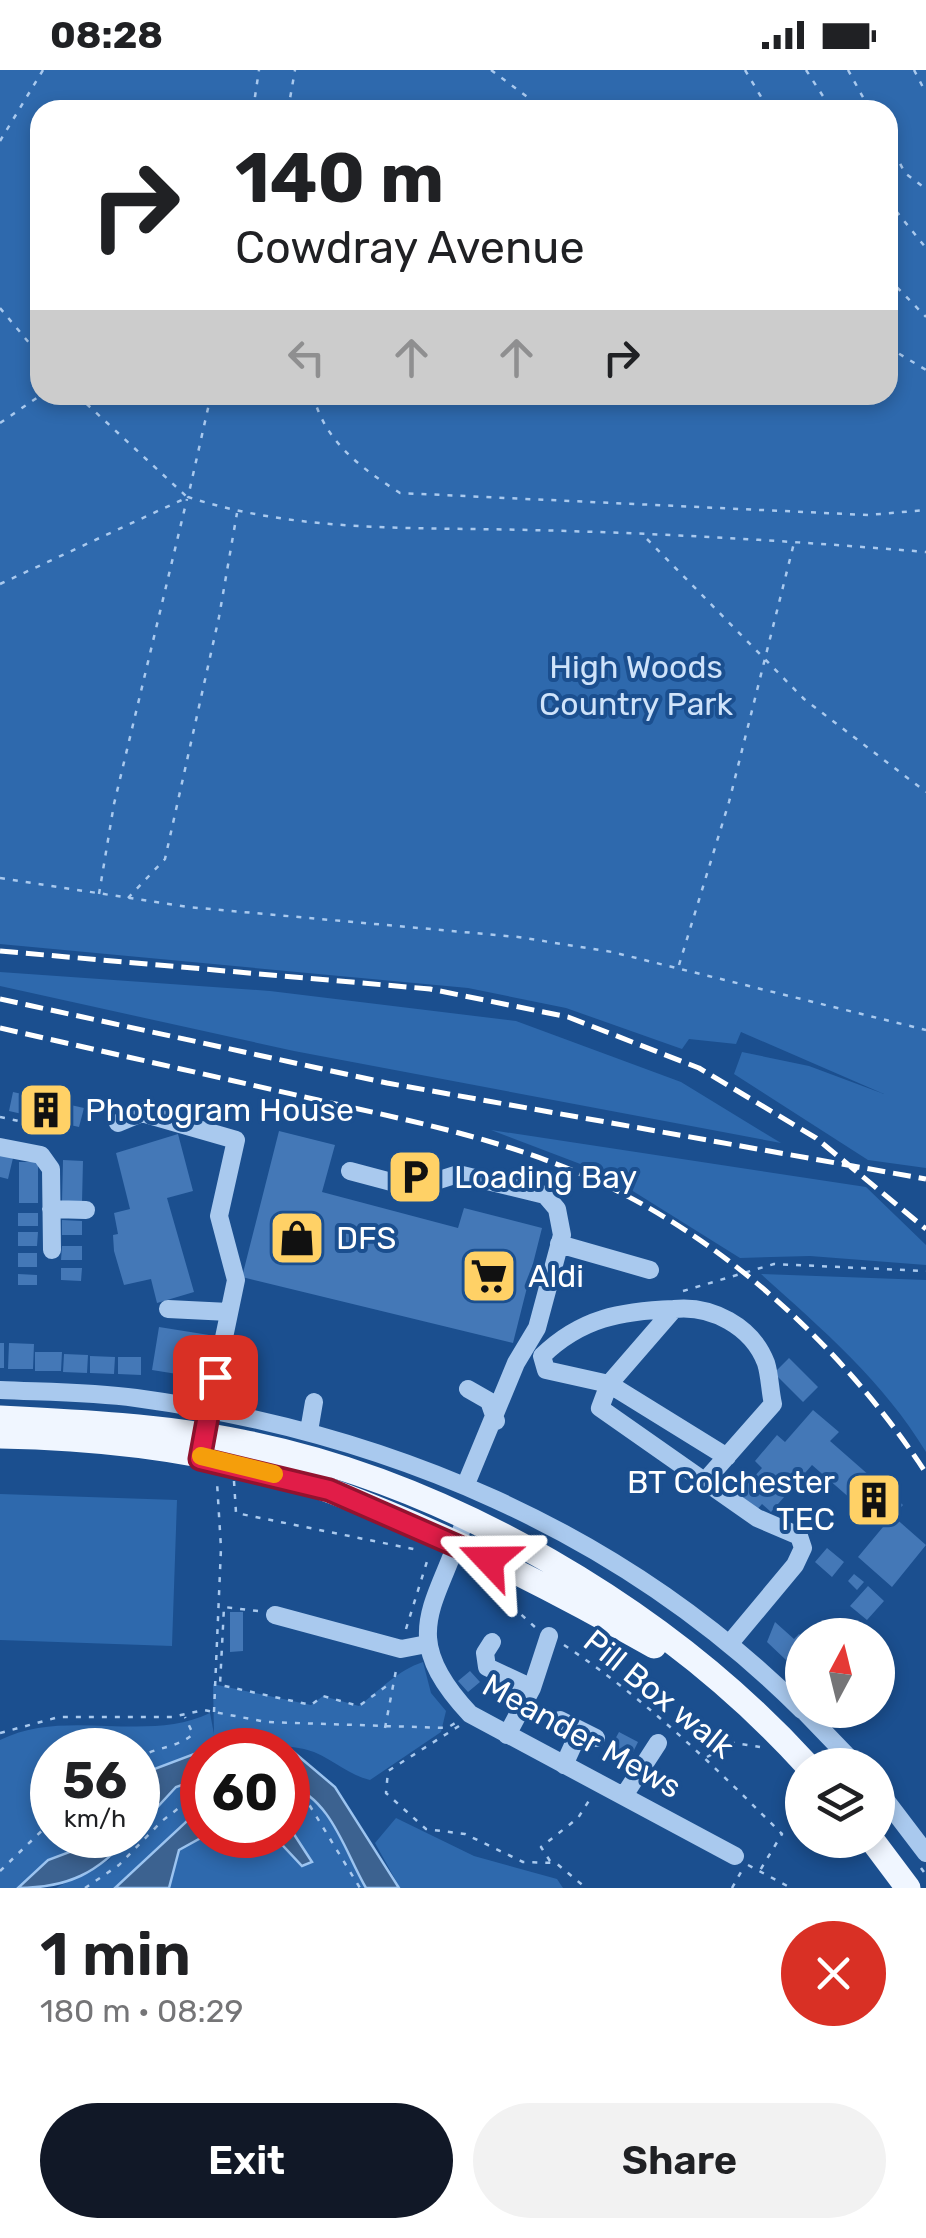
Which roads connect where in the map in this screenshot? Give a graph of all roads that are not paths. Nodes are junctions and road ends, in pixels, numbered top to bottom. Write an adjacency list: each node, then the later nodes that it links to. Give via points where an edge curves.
1 (118, 1123): 11 (street, via 142,1113 236,1140 219,1216 236,1280)
2 (0, 1146): 4 (street, via 41,1155 51,1168)
3 (350, 1171): 6 (street, via 414,1188 458,1174 546,1196 562,1222)
4 (52, 1209): 5 (street); 7 (street)
5 (86, 1210)
6 (560, 1244): 8 (street); 18 (street, via 536,1328)
7 (52, 1250)
8 (650, 1270)
9 (168, 1309): 11 (street)
10 (674, 1309): 12 (street); 12 (street, via 588,1321 542,1356 546,1370); 22 (street, via 697,1306 718,1314 753,1340 766,1364 774,1404)
11 (229, 1312): 16 (street)
12 (609, 1384): 22 (street); 23 (street, via 600,1408)
13 (468, 1388): 18 (street, via 489,1400)
14 (0, 1390): 16 (street, via 132,1397)
15 (314, 1402): 19 (street)
16 (208, 1410): 19 (street); 21 (street)
17 (0, 1418): 21 (main road)
18 (496, 1421): 24 (street)
19 (308, 1431): 24 (street)
20 (0, 1436): 21 (main road, via 83,1438)
21 (208, 1455): 25 (main road, via 348,1473); 26 (main road, via 329,1490)
22 (727, 1456): 23 (street)
23 (706, 1480): 32 (street, via 757,1518 799,1536 803,1548)
24 (466, 1484): 28 (street, via 589,1546)
25 (464, 1519): 26 (street); 31 (main road, via 594,1586)
26 (453, 1553): 33 (street, via 426,1617); 37 (main road, via 530,1578)
27 (267, 1613): 33 (street, via 401,1650)
28 (688, 1615): 31 (street); 32 (street)
29 (549, 1636): 35 (street)
30 (492, 1642): 35 (street, via 487,1667)
31 (674, 1643): 37 (main road)
32 (730, 1643): 34 (street)
33 (427, 1644): 40 (street, Meander Mews, via 448,1690 470,1714)
34 (764, 1672): 36 (street); 37 (street)
35 (532, 1688): 40 (street)
36 (785, 1692)
37 (741, 1696): 42 (main road)
38 (560, 1720): 44 (street, via 588,1734)
39 (820, 1728): 43 (street)
40 (508, 1735): 44 (street, Meander Mews)
41 (658, 1742): 45 (street)
42 (791, 1748)
43 (840, 1748)
44 (564, 1765): 45 (street, Meander Mews)
45 (624, 1794): 49 (street, Meander Mews)
46 (895, 1812): 47 (street)
47 (926, 1852)
48 (886, 1858): 50 (main road)
49 (741, 1860)
50 (908, 1888)

